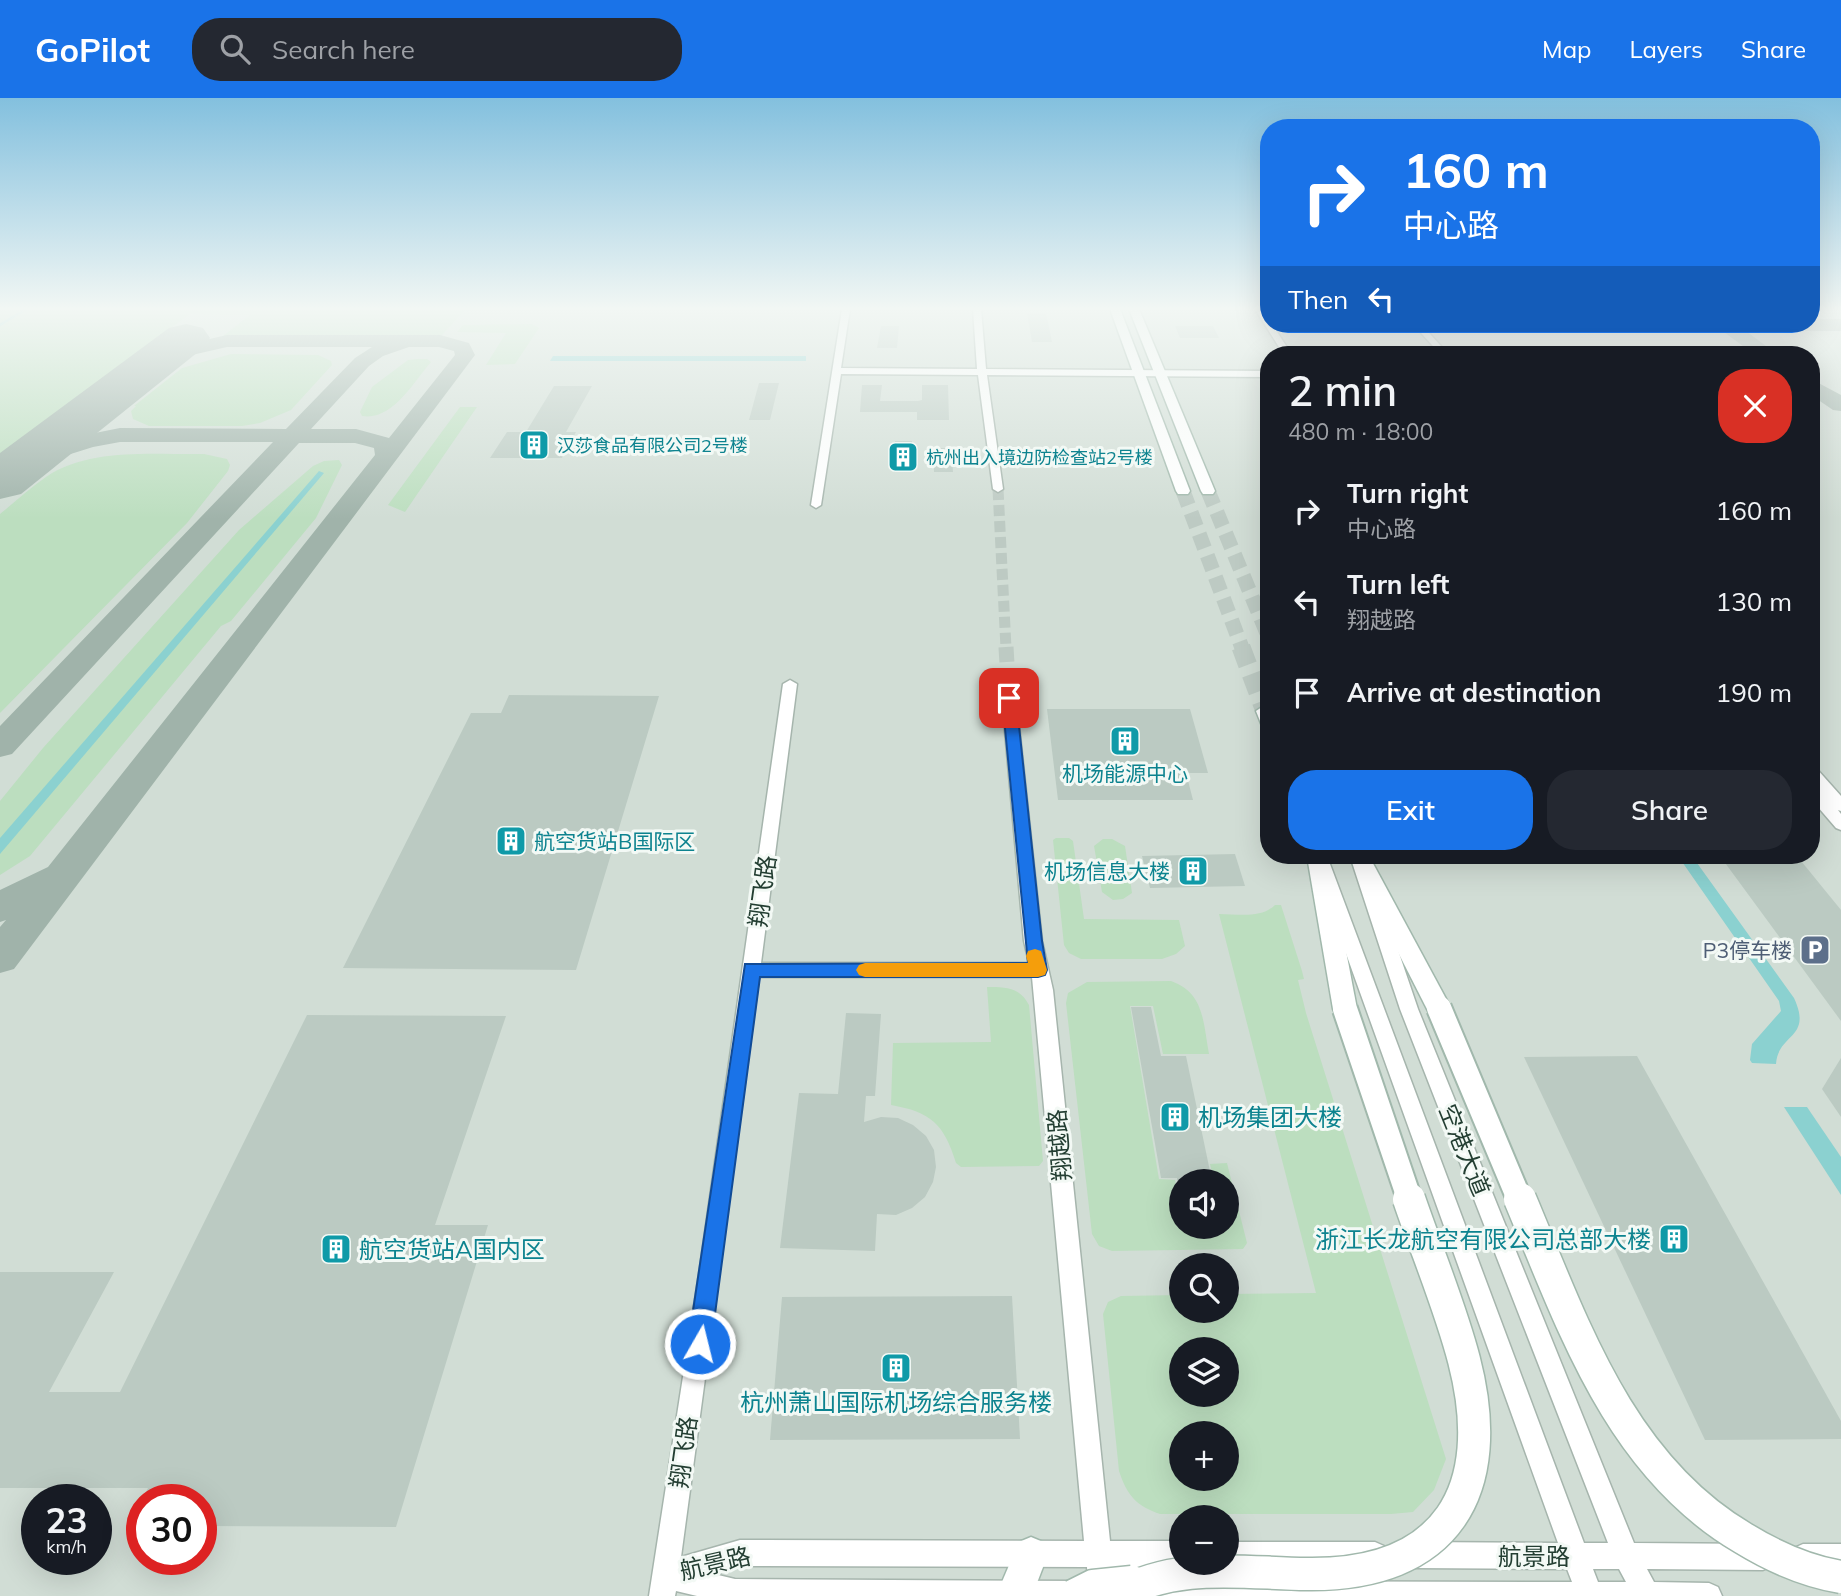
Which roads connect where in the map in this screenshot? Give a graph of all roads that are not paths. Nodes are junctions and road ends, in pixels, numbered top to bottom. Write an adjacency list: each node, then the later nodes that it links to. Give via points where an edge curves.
1 (836, 379): 8 (street)
2 (983, 379): 5 (street)
3 (1141, 379): 6 (main road)
4 (1163, 379): 7 (main road)
5 (998, 489)
6 (1183, 491)
7 (1208, 491)
8 (816, 505)
9 (790, 684): 19 (street, 翔飞路)
10 (987, 684): 20 (street, 翔越路, via 1013,691)
11 (1820, 782): 13 (street)
12 (1820, 800): 14 (street)
13 (1841, 806)
14 (1841, 824)
15 (1319, 864): 30 (main road, 空港大道, bridge, via 1345,1009 1464,1361 1474,1404 1475,1449 1467,1489 1454,1519 1430,1544 1394,1562 1330,1574 1177,1574)
16 (1321, 864): 25 (street, 空港大道)
17 (1362, 864): 26 (street, 空港大道, via 1409,1009)
18 (1363, 864): 28 (main road, 空港大道, bridge, via 1439,1008 1606,1397 1669,1481 1705,1515 1790,1563)
19 (752, 970): 20 (street); 29 (street, 翔飞路)
20 (1038, 970): 22 (street, 翔越路, via 1044,990)
21 (1031, 1554): 22 (street, 航景路); 29 (street, 航景路, via 740,1553); 31 (main road)
22 (1098, 1554): 23 (street, 航景路); 30 (street, 翔越路)
23 (1169, 1555)
24 (1239, 1555): 25 (street, 航景路)
25 (1577, 1556): 26 (street, 航景路); 32 (street, 空港大道)
26 (1626, 1556): 27 (street, 航景路); 33 (street, 空港大道)
27 (1841, 1557)
28 (1841, 1577)
29 (664, 1585): 31 (street, 航景路, via 735,1592)
30 (1107, 1592): 31 (street, 航景路); 32 (street, 航景路)
31 (1015, 1595)
32 (1590, 1596): 33 (street, 航景路)
33 (1647, 1596): 34 (street, 航景路)
34 (1709, 1596)

